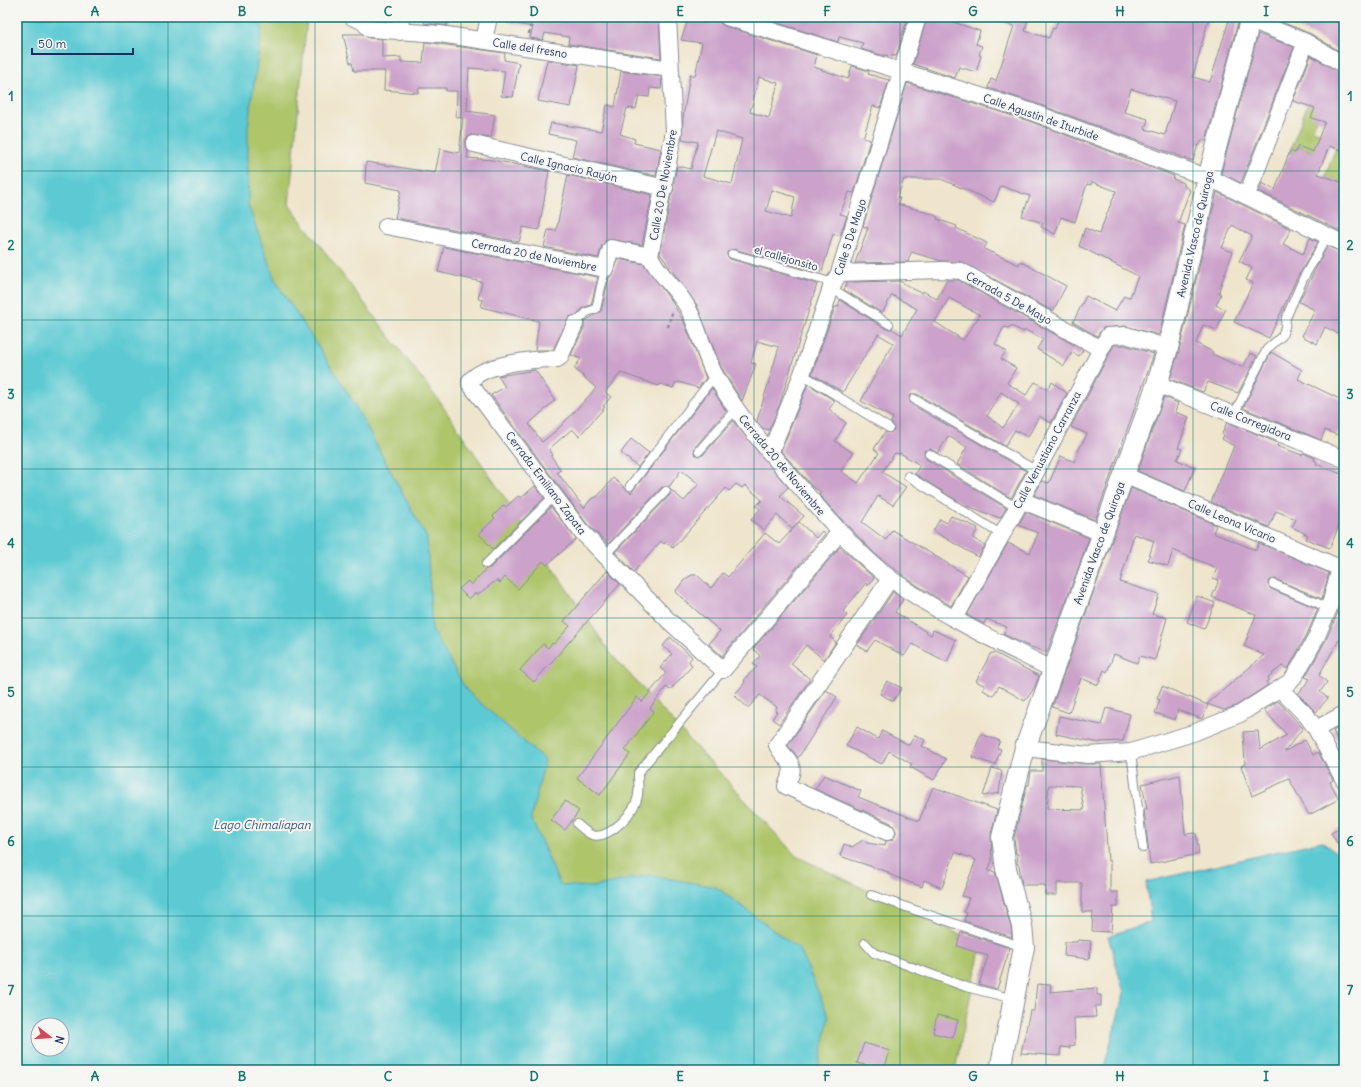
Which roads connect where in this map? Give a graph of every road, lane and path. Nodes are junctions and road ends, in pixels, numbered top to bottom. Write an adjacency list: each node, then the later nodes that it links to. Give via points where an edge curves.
1 (352, 17): 7 (street, Calle del fresno, via 362,21 370,29)
2 (489, 17): 8 (street)
3 (668, 17): 11 (street, Calle 20 De Noviembre)
4 (727, 17): 12 (street, Calle Agustín de Iturbide)
5 (918, 17): 12 (street, Calle 5 De Mayo)
6 (1251, 19): 9 (street); 14 (street, Avenida Vasco de Quiroga)
7 (397, 27): 8 (street, Calle del fresno)
8 (484, 40): 11 (street, Calle del fresno)
9 (1306, 42): 10 (street); 16 (street)
10 (1344, 65)
11 (670, 69): 15 (street, Calle 20 De Noviembre, via 674,131)
12 (902, 71): 14 (street, Calle Agustín de Iturbide, via 1032,112); 23 (street, Calle 5 De Mayo)
13 (474, 144): 15 (street, Calle Ignacio Rayón)
14 (1208, 178): 16 (street, Calle Agustín de Iturbide); 26 (street, Avenida Vasco de Quiroga)
15 (665, 188): 21 (street, Calle 20 De Noviembre)
16 (1247, 195): 18 (street, Calle Agustín de Iturbide)
17 (386, 226): 22 (street, Cerrada 20 de Noviembre)
18 (1326, 236): 19 (street, Calle Agustín de Iturbide); 33 (lane, via 1303,279 1286,318 1282,336 1267,349)
19 (1344, 244)
20 (732, 254): 23 (lane, el callejonsito)
21 (650, 256): 22 (street, Cerrada 20 de Noviembre, via 611,248); 29 (street, Cerrada 20 de Noviembre, via 654,265 678,292 689,310)
22 (605, 269): 24 (lane, via 596,309 587,312)
23 (835, 281): 25 (lane, el callejonsito); 27 (street, Cerrada 5 De Mayo, via 943,270 961,271); 28 (street, Calle 5 De Mayo)
24 (575, 324): 44 (street, Cerrada. Emiliano Zapata, via 557,359 515,362 481,373 470,381)
25 (889, 324)
26 (1168, 348): 27 (street, Calle Venustiano Carranza, via 1121,334 1108,336); 30 (street, Avenida Vasco de Quiroga)
27 (1101, 349): 39 (street, Calle Venustiano Carranza)
28 (802, 374): 34 (lane); 36 (street, Calle 5 De Mayo)
29 (715, 375): 32 (street, Cerrada 20 de Noviembre); 42 (lane)
30 (1157, 384): 33 (street, Calle Corregidora); 41 (street, Avenida Vasco de Quiroga)
31 (914, 399): 39 (lane)
32 (735, 410): 35 (lane); 36 (street, Cerrada 20 de Noviembre)
33 (1234, 414): 38 (street, Calle Corregidora)
34 (889, 428)
35 (699, 451)
36 (770, 453): 46 (street, Cerrada 20 de Noviembre)
37 (929, 454): 45 (lane)
38 (1344, 458)
39 (1037, 471): 45 (street, Calle Venustiano Carranza)
40 (908, 476): 48 (lane)
41 (1124, 476): 47 (street, Avenida Vasco de Quiroga); 51 (street, Calle Leona Vicario)
42 (630, 486)
43 (666, 491): 49 (lane)
44 (554, 496): 49 (street, Cerrada. Emiliano Zapata); 50 (lane)
45 (1019, 504): 47 (street); 48 (street, Calle Venustiano Carranza)
46 (840, 532): 52 (street, Cerrada 20 de Noviembre); 57 (street)
47 (1102, 533): 56 (street, Avenida Vasco de Quiroga)
48 (1002, 535): 55 (street, Calle Venustiano Carranza)
49 (604, 556): 57 (street, Cerrada. Emiliano Zapata, via 668,620)
50 (486, 564)
51 (1343, 565): 54 (street, Calle Leona Vicario)
52 (890, 578): 55 (street, Cerrada 20 de Noviembre); 65 (street, via 776,745 782,755 790,761 792,768 786,786)
53 (1273, 584): 54 (lane)
54 (1329, 608): 58 (street, Calle Leona Vicario, via 1299,669 1291,681)
55 (955, 618): 56 (street, Cerrada 20 de Noviembre, via 998,643)
56 (1052, 669): 61 (street, Avenida Vasco de Quiroga)
57 (724, 670): 64 (lane, via 638,773 638,797 632,810 618,826 600,836 591,835)
58 (1280, 689): 60 (street, via 1307,716); 62 (street, Calle Leona Vicario, via 1240,714 1193,733)
59 (1344, 714): 60 (street)
60 (1316, 729): 63 (street)
61 (1025, 748): 62 (street, Calle Leona Vicario, via 1088,755); 69 (street, Avenida Vasco de Quiroga, via 1002,837 1006,868 1022,926)
62 (1131, 752): 66 (lane)
63 (1344, 780)
64 (577, 824)
65 (887, 832)
66 (1144, 848)
67 (871, 895): 69 (lane)
68 (865, 943): 70 (lane, via 874,953 966,987)
69 (1024, 947): 70 (street, Avenida Vasco de Quiroga)
70 (1014, 999): 71 (street, Avenida Vasco de Quiroga)
71 (1000, 1070)

